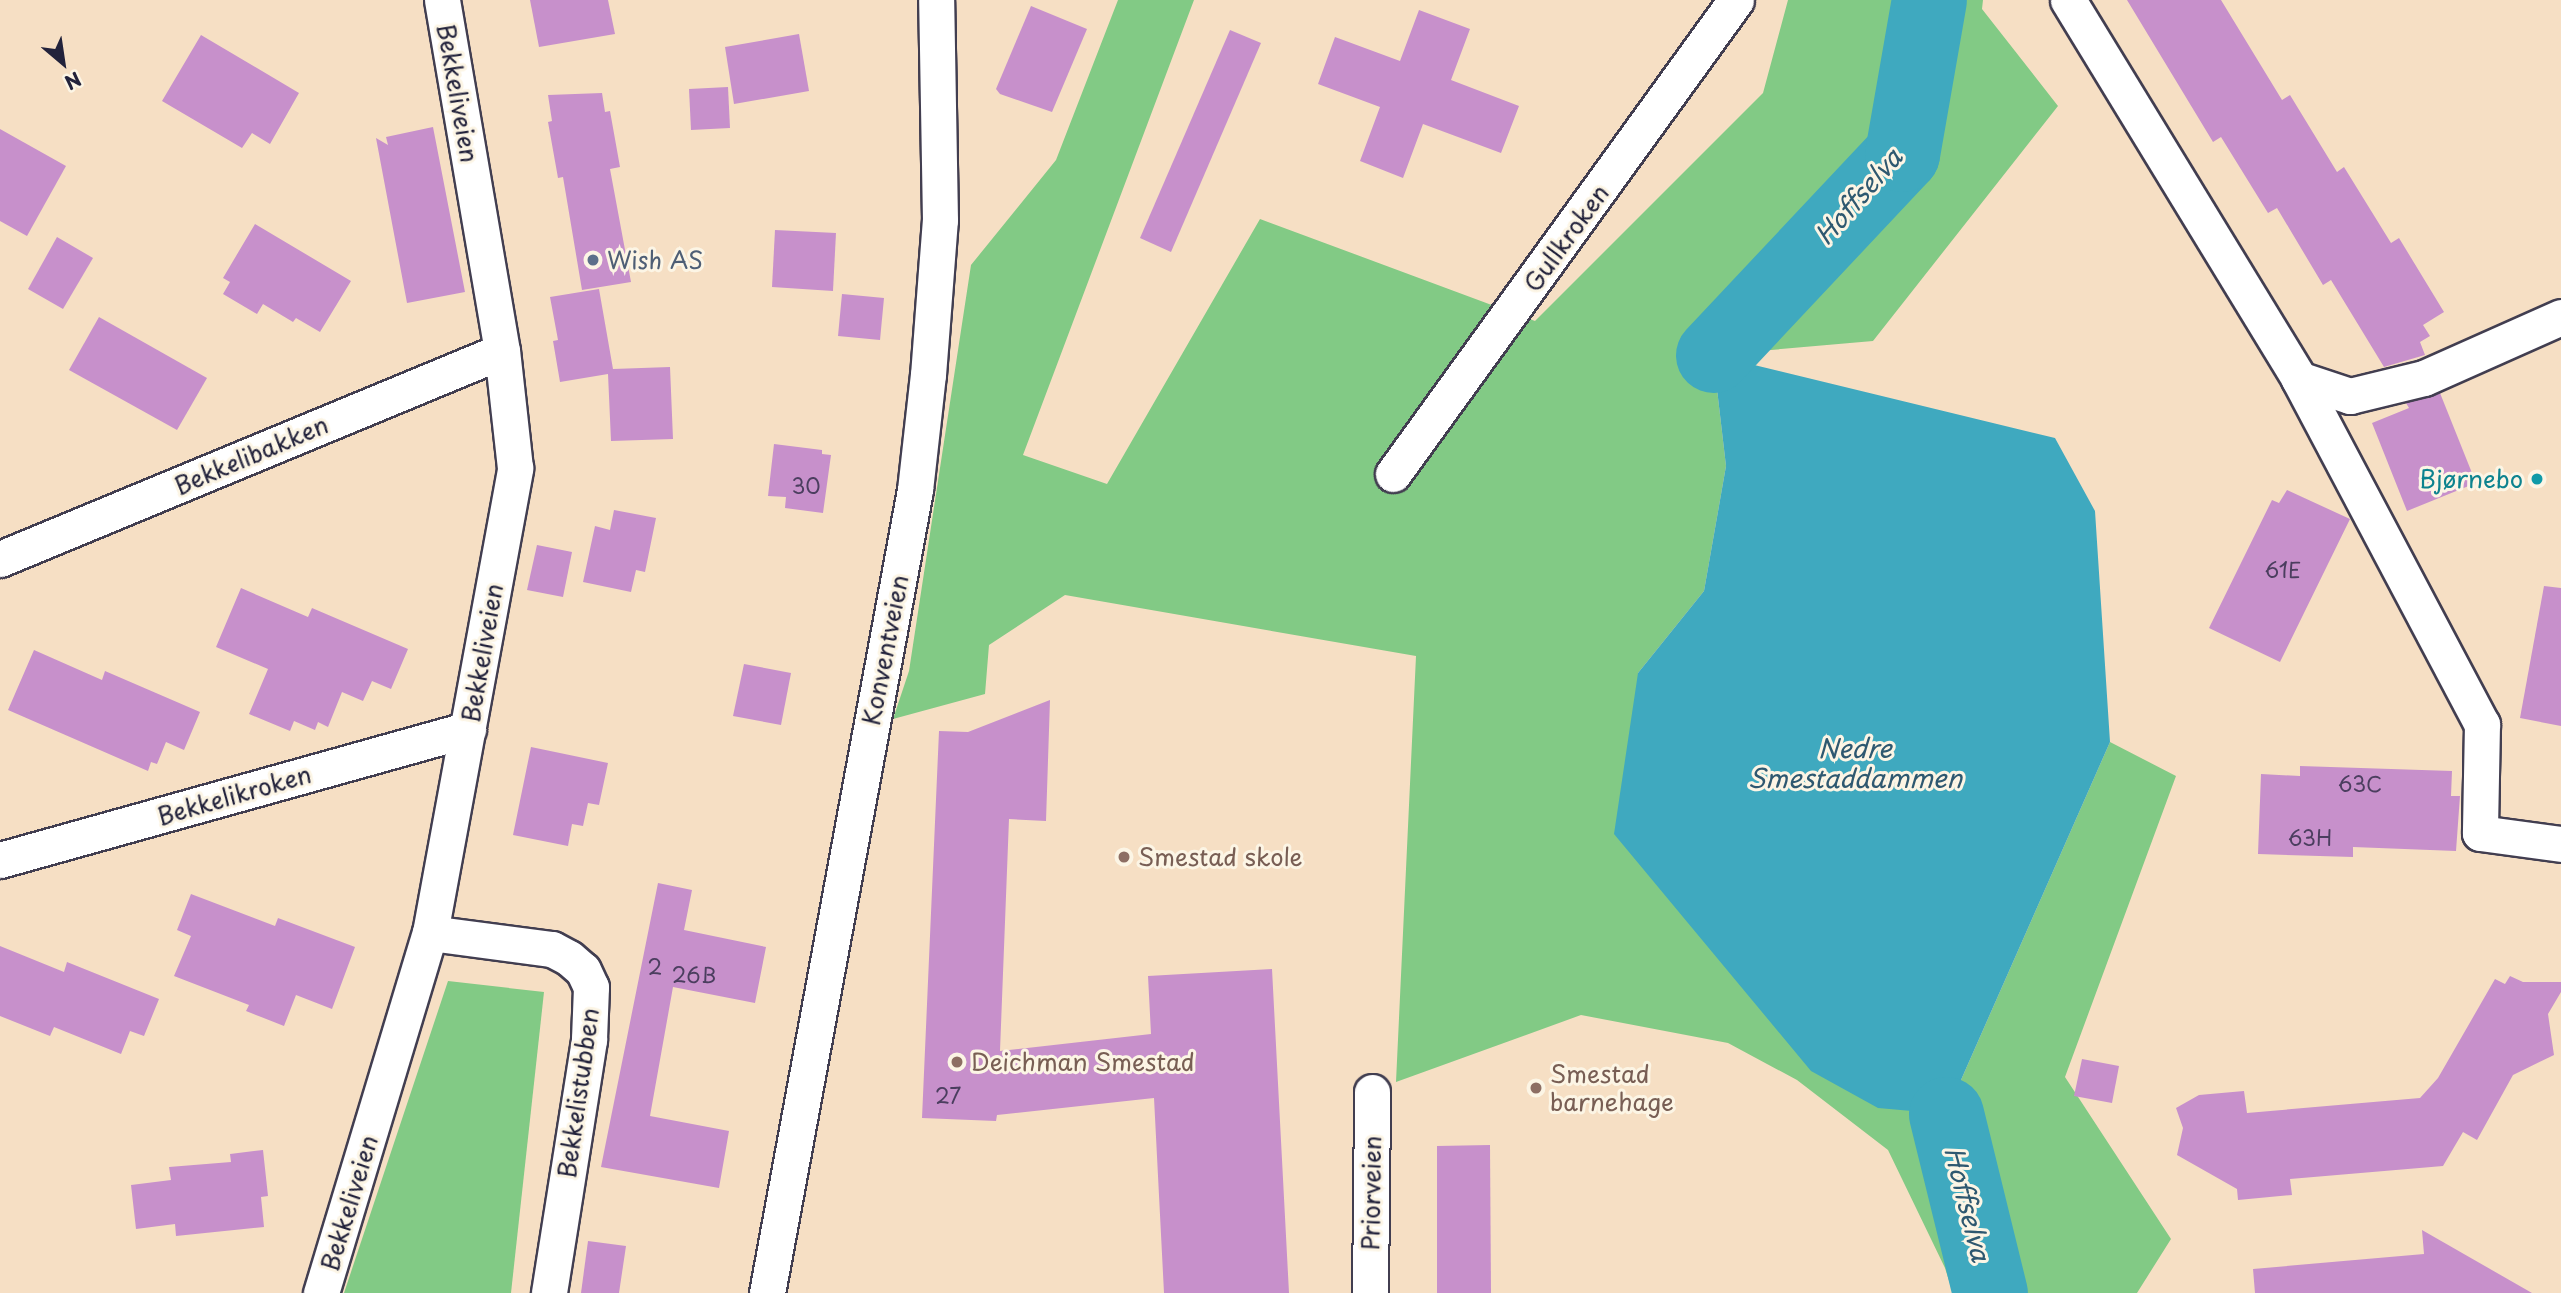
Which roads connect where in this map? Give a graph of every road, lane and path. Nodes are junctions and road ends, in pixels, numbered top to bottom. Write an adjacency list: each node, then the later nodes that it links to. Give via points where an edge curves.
1 (442, 0): 6 (street, Bekkeliveien)
2 (936, 0): 17 (street, Konventveien, via 940,220 915,490)
3 (1737, 0): 8 (street, Gullkroken)
4 (2068, 0): 7 (street)
5 (2561, 317): 7 (street, via 2424,378 2350,396)
6 (502, 351): 9 (street, Bekkelibakken); 10 (street, Bekkeliveien, via 515,468)
7 (2299, 379): 11 (street, via 2482,723 2480,832)
8 (1393, 474)
9 (0, 559)
10 (468, 729): 12 (street, Bekkelikroken); 13 (street, Bekkeliveien)
11 (2561, 844)
12 (0, 860)
13 (430, 933): 15 (street, Bekkeliveien); 16 (street, Bekkelistubben, via 552,949 583,970 591,987 589,1040)
14 (1372, 1092): 18 (street, Priorveien)
15 (321, 1293)
16 (549, 1293)
17 (767, 1293)
18 (1370, 1293)

